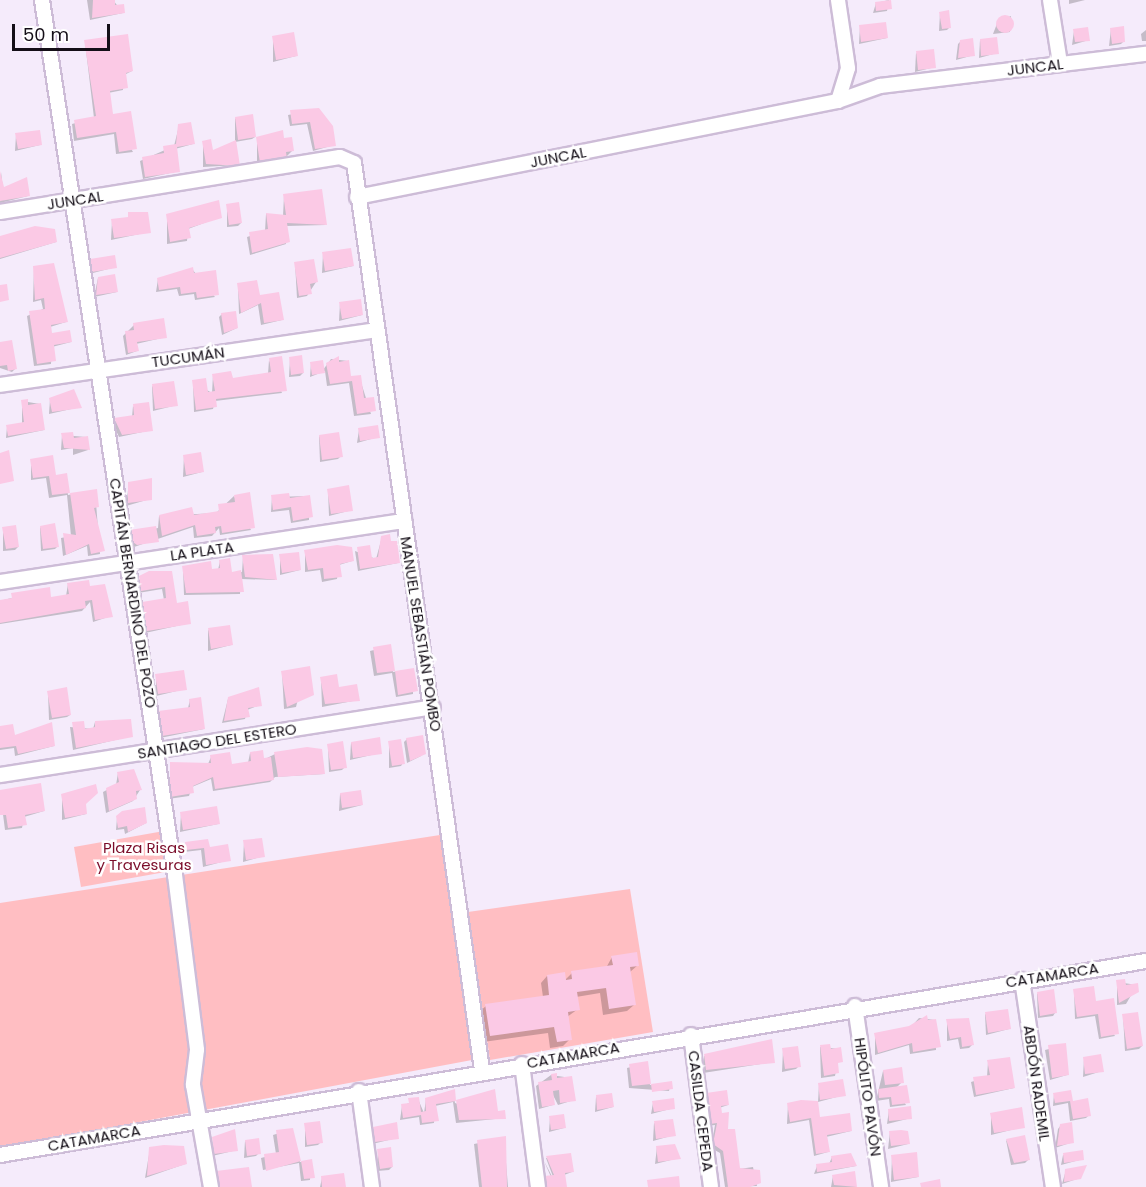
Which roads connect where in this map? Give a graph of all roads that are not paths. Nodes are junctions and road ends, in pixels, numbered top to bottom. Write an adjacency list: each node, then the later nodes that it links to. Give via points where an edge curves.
1 (42, 0): 8 (street, CAPITÁN BERNARDINO DEL POZO)
2 (838, 0): 6 (street, via 848,68)
3 (1050, 0): 5 (street)
4 (1146, 54): 5 (street, JUNCAL)
5 (1060, 63): 6 (street, JUNCAL, via 880,86)
6 (838, 101): 7 (street, JUNCAL)
7 (357, 197): 8 (street, JUNCAL, via 354,163 340,157); 10 (street, MANUEL SEBASTIÁN POMBO)
8 (73, 201): 9 (street, JUNCAL); 11 (street, CAPITÁN BERNARDINO DEL POZO)
9 (0, 212)
10 (376, 330): 11 (street, TUCUMÁN); 13 (street, MANUEL SEBASTIÁN POMBO)
11 (99, 370): 12 (street, TUCUMÁN); 14 (street, CAPITÁN BERNARDINO DEL POZO)
12 (0, 385)
13 (404, 521): 14 (street, LA PLATA); 16 (street, MANUEL SEBASTIÁN POMBO)
14 (128, 562): 15 (street, LA PLATA); 17 (street, CAPITÁN BERNARDINO DEL POZO)
15 (0, 582)
16 (434, 707): 17 (street, SANTIAGO DEL ESTERO); 24 (street, MANUEL SEBASTIÁN POMBO)
17 (156, 750): 18 (street, SANTIAGO DEL ESTERO); 26 (street, CAPITÁN BERNARDINO DEL POZO, via 197,1050 193,1085)
18 (0, 775)
19 (1146, 961): 20 (street, CATAMARCA)
20 (1022, 980): 21 (street, CATAMARCA); 33 (street, ABDÓN RADEMIL)
21 (855, 1006): 22 (street, CATAMARCA); 32 (street, HIPÓLITO PAVÓN)
22 (691, 1035): 23 (street, CATAMARCA); 31 (street, CASILDA CEPEDA)
23 (522, 1064): 24 (street, CATAMARCA); 30 (street)
24 (482, 1070): 25 (street, CATAMARCA)
25 (359, 1091): 26 (street, CATAMARCA); 29 (street)
26 (202, 1121): 27 (street, CATAMARCA); 28 (street, CAPITÁN BERNARDINO DEL POZO)
27 (0, 1155)
28 (212, 1187)
29 (372, 1187)
30 (538, 1187)
31 (711, 1187)
32 (880, 1187)
33 (1053, 1187)

